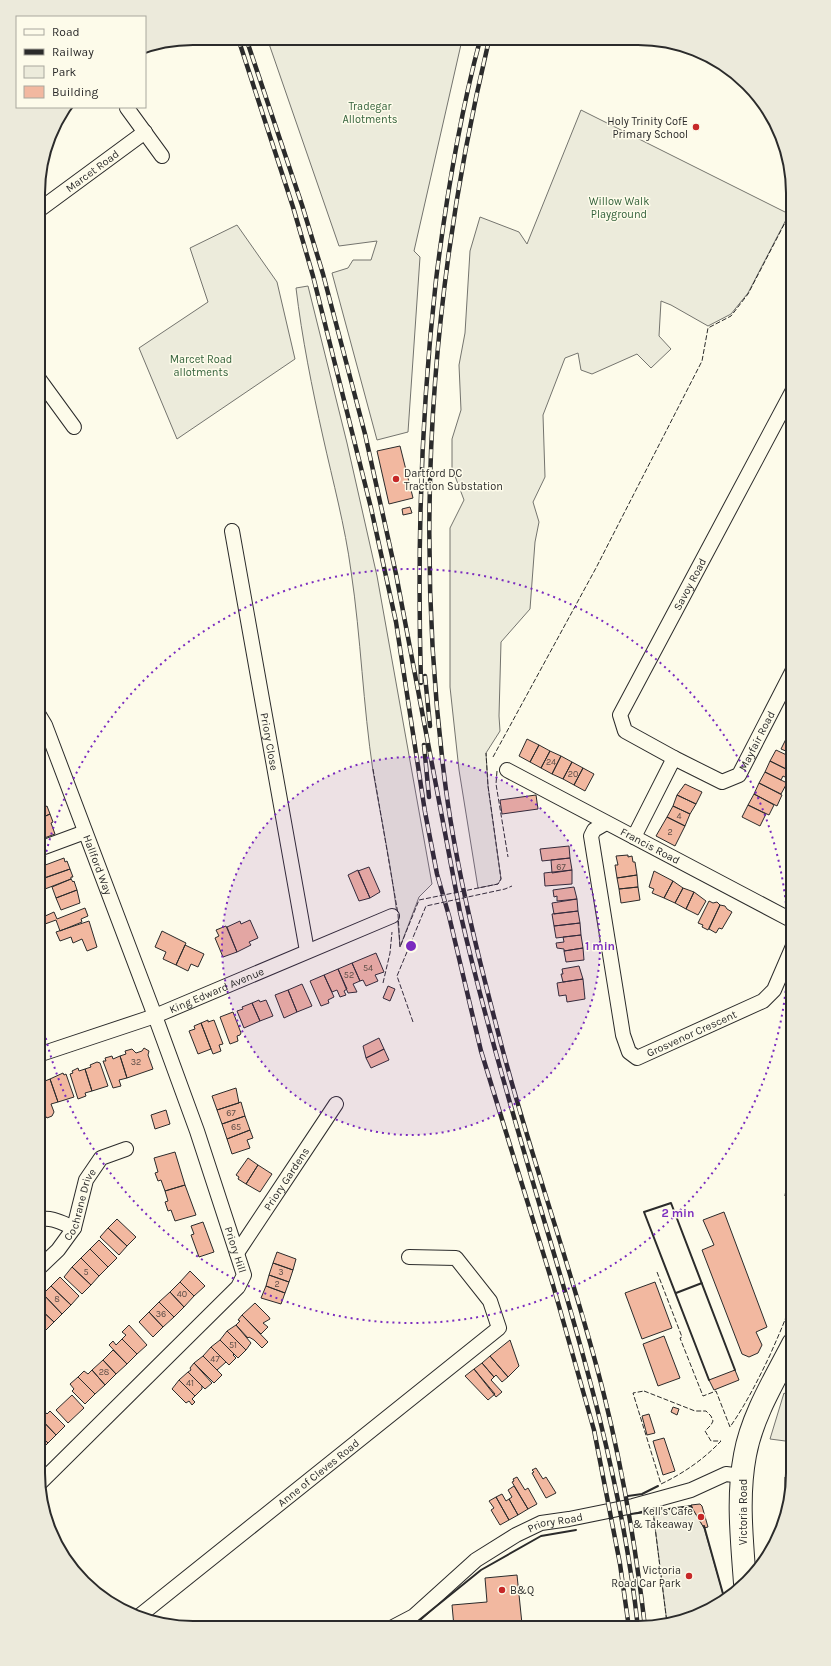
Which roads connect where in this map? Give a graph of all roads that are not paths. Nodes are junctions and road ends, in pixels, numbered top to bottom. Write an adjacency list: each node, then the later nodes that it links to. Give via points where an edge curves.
1 (127, 108): 2 (street)
2 (145, 132): 3 (street); 4 (street, Marcet Road)
3 (162, 156)
4 (45, 206)
5 (45, 388): 7 (street)
6 (786, 403): 11 (street, Savoy Road, via 620,715 625,731)
7 (74, 427)
8 (232, 531): 19 (street, Priory Close)
9 (786, 684): 11 (street, Mayfair Road, via 739,775 722,782)
10 (45, 725): 14 (street, Hallford Way)
11 (674, 758): 15 (street)
12 (507, 770): 13 (street, Francis Road)
13 (606, 823): 15 (street, Francis Road); 20 (street, Grosvenor Crescent, via 594,830 591,836 623,1035 630,1052 637,1058 763,1001 774,990)
14 (85, 832): 16 (street); 21 (street, Hallford Way)
15 (634, 837): 18 (street, Francis Road)
16 (45, 847)
17 (392, 916): 19 (street, King Edward Avenue)
18 (786, 917)
19 (307, 951): 21 (street, King Edward Avenue)
20 (786, 962)
21 (155, 1016): 22 (street, King Edward Avenue); 27 (street, Priory Hill, via 197,1131)
22 (45, 1053)
23 (336, 1104): 27 (street, Priory Gardens)
24 (126, 1149): 26 (street, Cochrane Drive, via 100,1158 86,1180)
25 (45, 1218): 26 (street)
26 (74, 1228): 29 (street, Cochrane Drive)
27 (237, 1253): 32 (street, Priory Hill, via 244,1275 238,1287)
28 (409, 1257): 34 (street, Anne of Cleves Road, via 456,1258 490,1301 499,1328)
29 (45, 1262)
30 (786, 1358): 31 (main road, Victoria Road, via 756,1418 745,1454)
31 (742, 1476): 33 (main road, Victoria Road, via 741,1521); 35 (street, Priory Road, via 726,1474 691,1490 633,1506 541,1523 516,1534 476,1560 414,1616)
32 (45, 1478)
33 (745, 1576)
34 (144, 1612)
35 (404, 1621)

